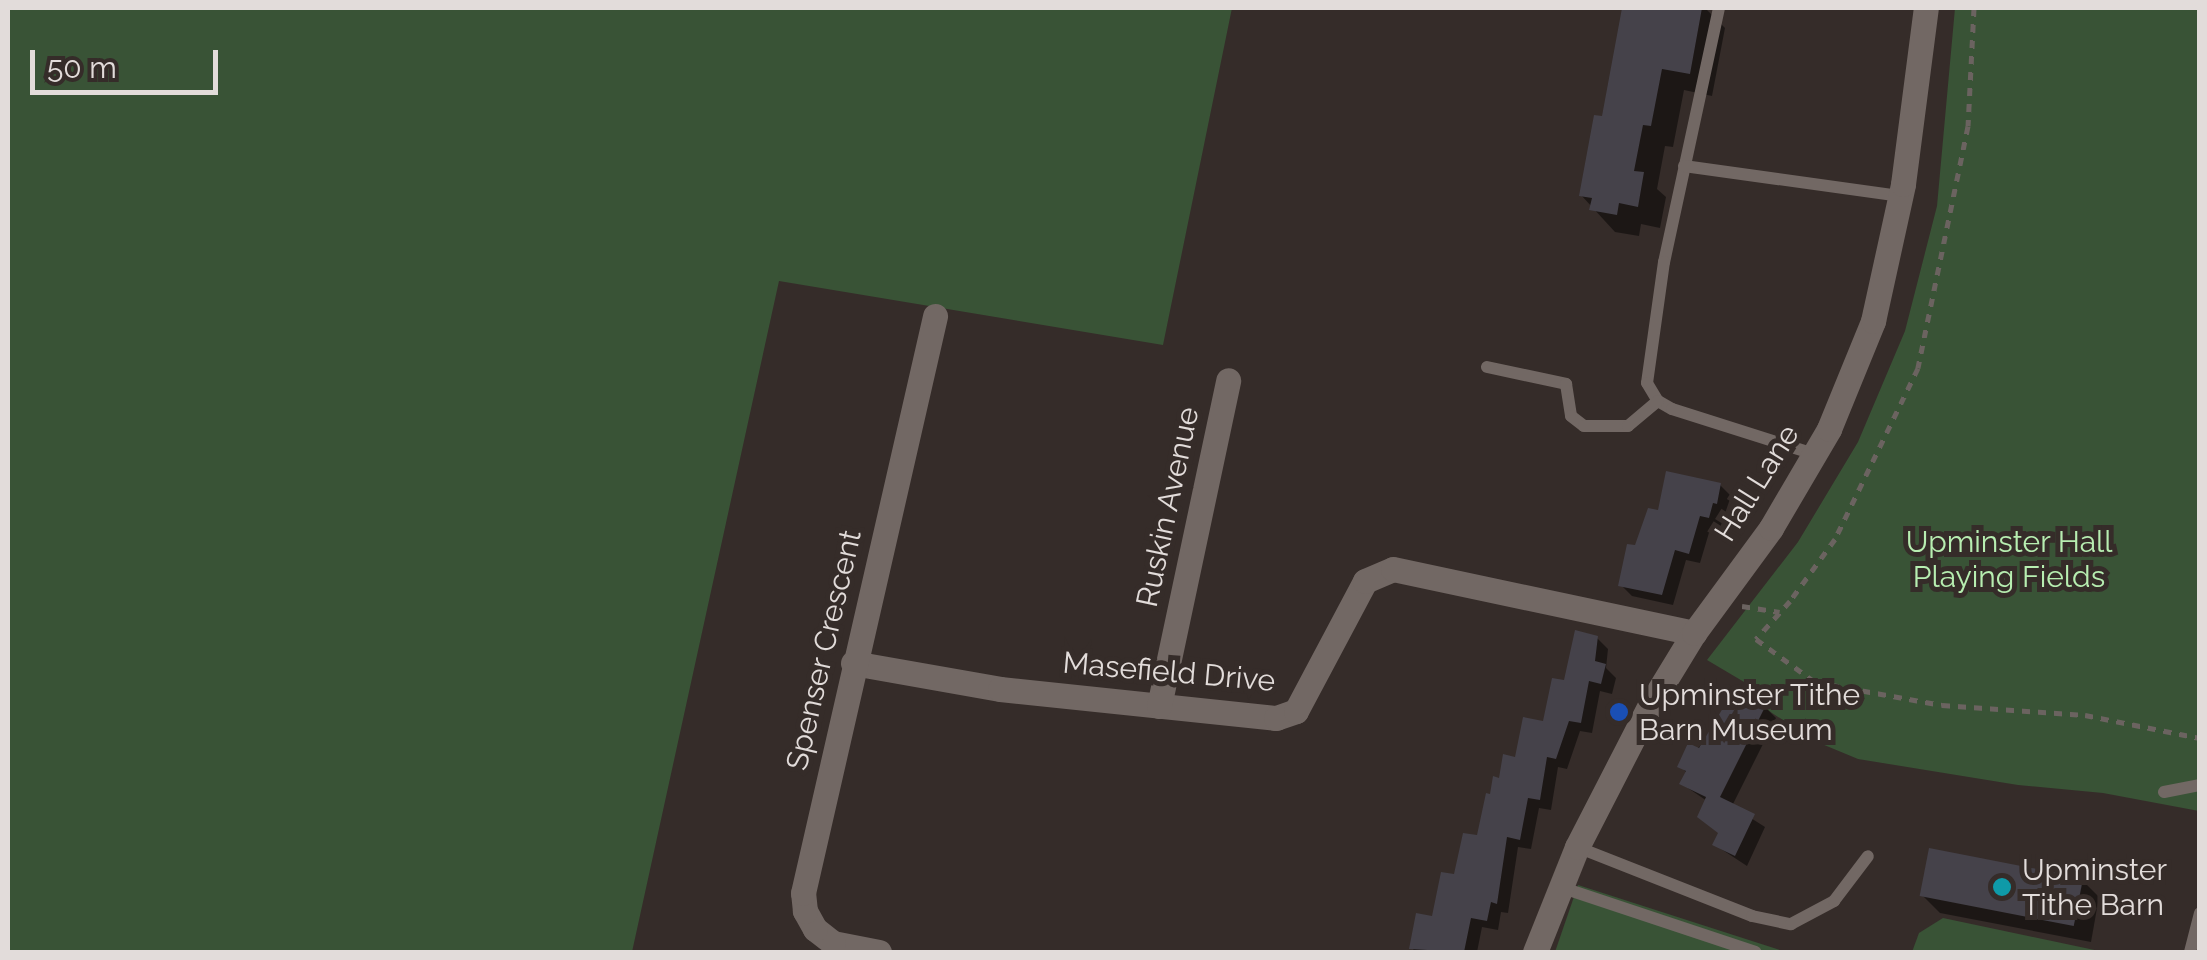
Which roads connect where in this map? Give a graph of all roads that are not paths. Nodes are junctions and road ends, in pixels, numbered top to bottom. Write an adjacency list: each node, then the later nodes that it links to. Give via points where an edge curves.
1 (1719, 8): 3 (lane)
2 (1926, 8): 4 (street, Hall Lane)
3 (1684, 166): 4 (lane); 8 (lane, via 1647,383)
4 (1901, 196): 9 (street, Hall Lane, via 1873,321)
5 (936, 316): 11 (street, Spenser Crescent)
6 (1487, 367): 8 (lane, via 1566,384 1570,416 1584,426 1628,426)
7 (1228, 380): 12 (street, Ruskin Avenue)
8 (1658, 401): 9 (lane)
9 (1814, 454): 10 (street, Hall Lane, via 1771,528)
10 (1694, 633): 12 (street, Masefield Drive, via 1392,569 1365,580 1296,711 1276,718); 15 (street, Hall Lane)
11 (853, 663): 12 (street, Masefield Drive, via 1000,689); 19 (street, Spenser Crescent, via 805,912 833,942)
12 (1159, 706)
13 (2200, 785): 14 (lane)
14 (2164, 792)
15 (1576, 847): 16 (lane, via 1752,916 1791,924 1834,902); 17 (street, Hall Lane)
16 (1868, 856)
17 (1560, 887): 20 (street, Hall Lane); 21 (lane)
18 (2200, 914): 22 (lane)
19 (878, 952)
20 (1535, 952)
21 (1755, 952)
22 (2190, 952)

